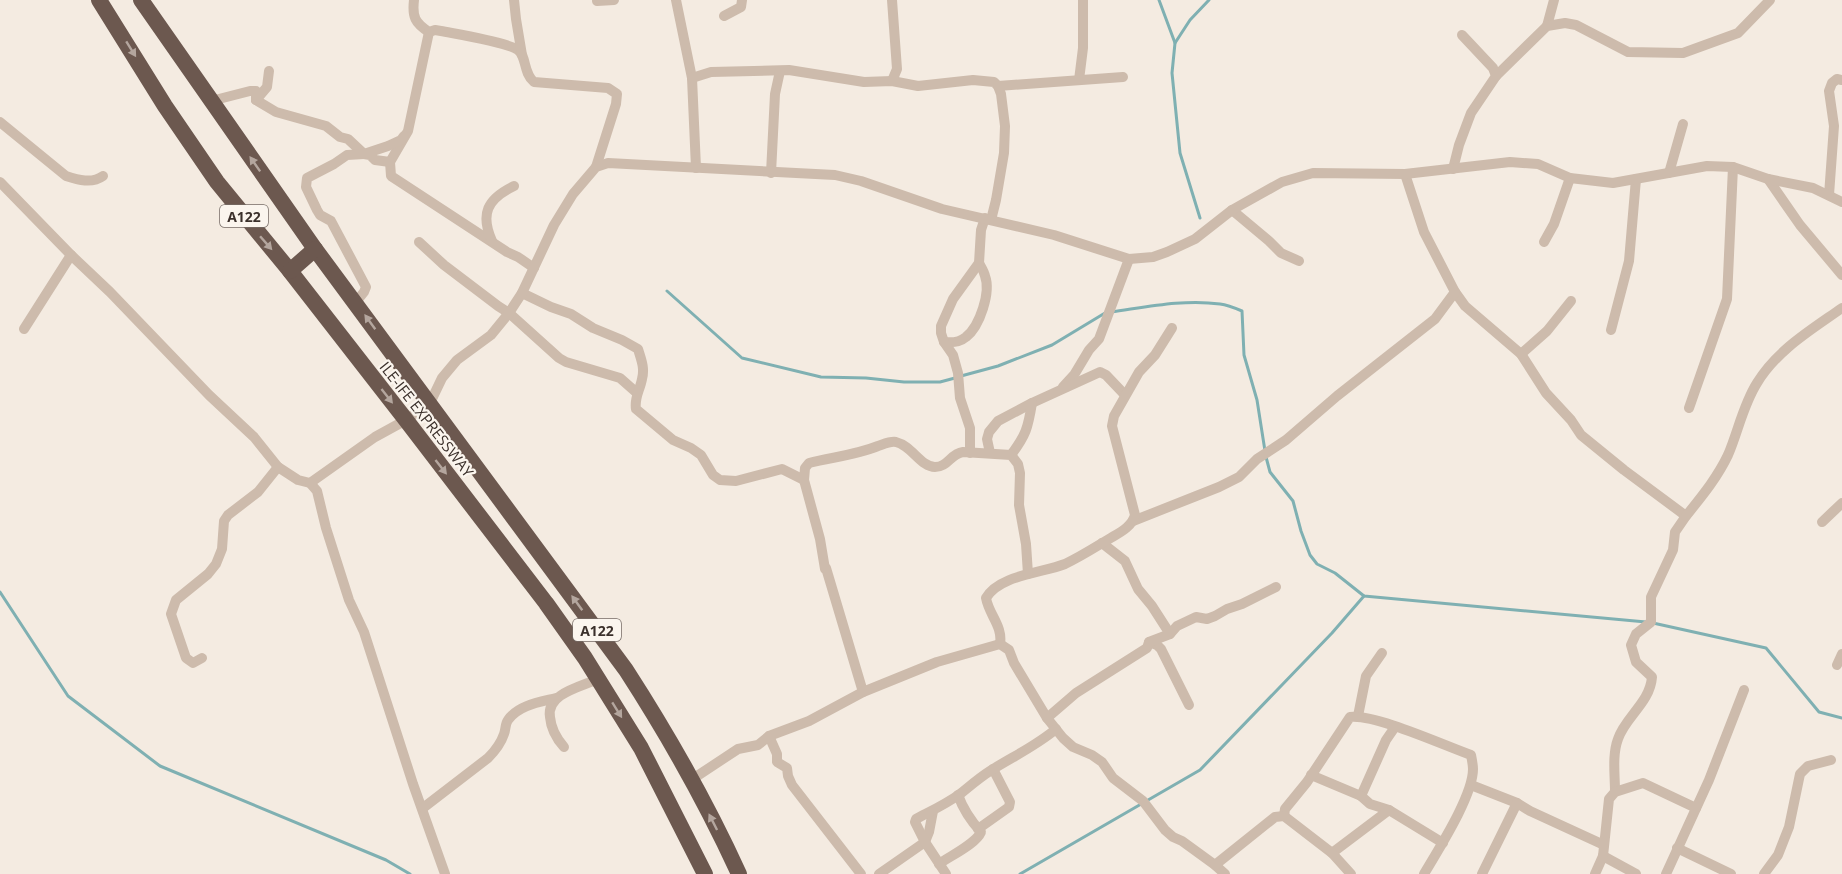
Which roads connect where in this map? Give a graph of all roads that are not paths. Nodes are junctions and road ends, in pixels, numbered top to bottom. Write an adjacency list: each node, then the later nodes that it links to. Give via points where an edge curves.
1 (99, 0): 62 (highway, ILE-IFE EXPRESSWAY / A122, one-way to 62, via 211,174)
2 (141, 0): 28 (highway, ILE-IFE EXPRESSWAY / A122)
3 (414, 0): 15 (street, via 412,13 417,24)
4 (514, 0): 17 (street)
5 (614, 0): 12 (street)
6 (676, 0): 22 (street)
7 (742, 0): 13 (street, via 741,7)
8 (892, 0): 25 (street, via 897,69)
9 (1083, 0): 23 (street)
10 (1554, 0): 14 (street)
11 (1770, 0): 14 (street, via 1738,33 1683,53 1628,52 1576,25)
12 (597, 1)
13 (724, 16)
14 (1547, 26): 20 (street)
15 (429, 32): 17 (street, via 507,45); 31 (street)
16 (1461, 35): 20 (street)
17 (522, 55): 32 (street, via 534,82 608,88 617,94)
18 (269, 71): 27 (street, via 267,87)
19 (780, 71): 22 (street, via 711,72); 25 (street, via 864,82); 40 (street)
20 (1496, 76): 39 (street, via 1471,113)
21 (1123, 77): 23 (street)
22 (692, 78): 38 (street)
23 (1079, 80): 26 (street)
24 (1842, 80): 49 (street, via 1832,84 1829,91 1833,126)
25 (892, 81): 26 (street, via 918,86 986,80)
26 (998, 86): 52 (street, via 1005,153 996,200)
27 (256, 100): 28 (street, via 256,91 250,91); 33 (street, via 276,112 326,126)
28 (211, 101): 56 (highway, ILE-IFE EXPRESSWAY / A122, one-way to 28)
29 (0, 122): 43 (street, via 66,176 80,181)
30 (1683, 124): 41 (street)
31 (408, 131): 33 (street, via 401,140); 34 (street)
32 (602, 148): 35 (street); 36 (street)
33 (364, 154): 34 (street); 67 (street, via 347,155 311,174 306,187 320,215 331,221 362,277 366,287)
34 (390, 162): 53 (street, via 391,176 397,181)
35 (608, 163): 36 (street); 38 (street)
36 (596, 167): 61 (street, via 573,194)
37 (1733, 167): 41 (street, via 1707,166); 46 (street); 80 (street, via 1727,299)
38 (696, 168): 40 (street)
39 (1453, 169): 42 (street); 44 (street, via 1509,162 1538,164)
40 (771, 173): 52 (street, via 861,181 942,209)
41 (1669, 173): 45 (street)
42 (1405, 174): 51 (street, via 1313,173 1282,182); 64 (street, via 1424,232)
43 (103, 176)
44 (1570, 178): 45 (street, via 1613,183); 54 (street)
45 (1636, 179): 72 (street, via 1629,261)
46 (1768, 179): 49 (street); 63 (street)
47 (0, 182): 57 (street)
48 (513, 186): 53 (street, via 501,192 486,214)
49 (1829, 195): 50 (street)
50 (1842, 202)
51 (1232, 210): 58 (street, via 1195,239 1153,257); 59 (street, via 1281,253)
52 (988, 219): 58 (street, via 1054,235); 60 (street, via 981,230)
53 (492, 241): 61 (street)
54 (1544, 242)
55 (419, 243): 69 (street)
56 (315, 249): 62 (highway); 67 (highway, ILE-IFE EXPRESSWAY / A122)
57 (71, 255): 71 (street); 85 (street, via 254,437)
58 (1129, 260): 75 (street, via 1099,339 1089,350)
59 (1299, 261)
60 (979, 263): 73 (street, via 953,299 941,326); 73 (street, via 986,277 985,302 974,328 965,338)
61 (534, 267): 65 (street)
62 (290, 271): 81 (highway, ILE-IFE EXPRESSWAY / A122, one-way to 81)
63 (1842, 275)
64 (1455, 292): 74 (street, via 1465,306); 90 (street, via 1435,319 1239,477)
65 (522, 293): 69 (street); 76 (street, via 638,349 643,377)
66 (1571, 301): 74 (street, via 1547,331)
67 (356, 302): 78 (highway, ILE-IFE EXPRESSWAY / A122, one-way to 67)
68 (1842, 308): 89 (street, via 1784,351 1768,368 1756,385 1712,485)
69 (509, 313): 76 (street, via 566,362 620,378); 78 (street, via 491,335 457,360 442,378)
70 (1172, 328): 77 (street)
71 (24, 329)
72 (1611, 330)
73 (944, 342): 82 (street, via 953,355 958,374 960,398 970,428)
74 (1521, 354): 89 (street, via 1546,393 1581,435)
75 (1078, 378): 77 (street, via 1100,372); 79 (street)
76 (637, 393): 86 (street, via 636,409 673,440 701,455 720,480 736,481 782,469)
77 (1125, 395): 90 (street, via 1112,426 1135,514)
78 (430, 403): 81 (street); 102 (highway, ILE-IFE EXPRESSWAY / A122, one-way to 78)
79 (1032, 403): 83 (street, via 998,421 987,439); 84 (street, via 1025,437)
80 (1689, 408)
81 (406, 420): 87 (street); 103 (highway, ILE-IFE EXPRESSWAY / A122, one-way to 103, via 546,603)
82 (970, 453): 83 (street); 86 (street, via 955,453 941,466 933,467 926,466 915,452 899,442 890,442 859,454 809,463 804,468)
83 (990, 453): 84 (street)
84 (1011, 455): 93 (street, via 1020,473 1019,506)
85 (278, 467): 87 (street); 100 (street, via 258,492 228,515 216,564 176,600 171,614 186,658 193,663)
86 (804, 480): 105 (street, via 825,569)
87 (310, 483): 123 (street, via 317,491 349,600 364,632)
88 (1842, 503): 91 (street)
89 (1686, 516): 119 (street, via 1675,532 1673,550 1651,597 1651,622 1636,634 1631,645 1636,662 1652,677 1636,714 1617,740)
90 (1133, 521): 92 (street)
91 (1822, 522)
92 (1102, 543): 93 (street, via 1062,565); 95 (street, via 1125,561 1138,588)
93 (1028, 574): 97 (street, via 995,588 986,598 1000,630)
94 (1276, 586): 95 (street, via 1215,616 1196,617)
95 (1170, 634): 96 (street)
96 (1149, 642): 107 (street, via 1161,649); 109 (street, via 1147,648 1076,693)
97 (1000, 644): 105 (street, via 937,662); 109 (street, via 1009,650)
98 (1382, 653): 108 (street, via 1366,676)
99 (1842, 654): 101 (street)
100 (202, 658)
101 (1837, 665)
102 (626, 670): 103 (highway); 117 (highway, ILE-IFE EXPRESSWAY / A122)
103 (600, 683): 106 (street); 137 (highway, ILE-IFE EXPRESSWAY / A122, one-way to 137, via 641,748)
104 (1744, 690): 124 (street)
105 (863, 692): 112 (street, via 809,721)
106 (556, 698): 113 (street, via 550,705 550,722); 123 (street, via 516,712 507,721 505,734 488,758)
107 (1190, 705)
108 (1358, 716): 110 (street); 116 (street, via 1350,717)
109 (1047, 718): 111 (street)
110 (1395, 727): 118 (street, via 1470,755 1474,768); 121 (street)
111 (1056, 729): 115 (street); 135 (street, via 1073,747 1102,762 1113,778 1143,801 1173,837)
112 (769, 736): 117 (street, via 758,745 738,749); 139 (street, via 777,762 787,768 792,785)
113 (564, 747)
114 (1831, 760): 150 (street, via 1808,766 1800,774 1789,827 1778,855)
115 (993, 769): 120 (street); 128 (street, via 1009,807)
116 (1311, 775): 121 (street); 127 (street, via 1285,809)
117 (691, 780): 138 (highway, ILE-IFE EXPRESSWAY / A122, one-way to 117)
118 (1471, 785): 122 (street); 130 (street)
119 (1615, 792): 124 (street, via 1643,783); 132 (street, via 1609,799)
120 (958, 795): 126 (street); 128 (street)
121 (1360, 796): 125 (street)
122 (1517, 802): 132 (street); 145 (street)
123 (423, 808): 136 (street)
124 (1696, 808): 131 (street)
125 (1389, 810): 130 (street); 133 (street)
126 (933, 811): 129 (street); 129 (street, via 915,822)
127 (1284, 816): 133 (street); 135 (street, via 1275,817)
128 (978, 829): 134 (street, via 979,837)
129 (926, 842): 134 (street); 140 (street)
130 (1443, 843): 144 (street)
131 (1677, 848): 148 (street); 149 (street)
132 (1603, 851): 146 (street); 147 (street)
133 (1332, 853): 143 (street)
134 (939, 864): 141 (street)
135 (1215, 865): 142 (street)
136 (445, 874)
137 (705, 874)
138 (739, 874)
139 (861, 874)
140 (879, 874)
141 (946, 874)
142 (1224, 874)
143 (1351, 874)
144 (1424, 874)
145 (1482, 874)
146 (1595, 874)
147 (1636, 874)
148 (1666, 874)
149 (1731, 874)
150 (1764, 874)

